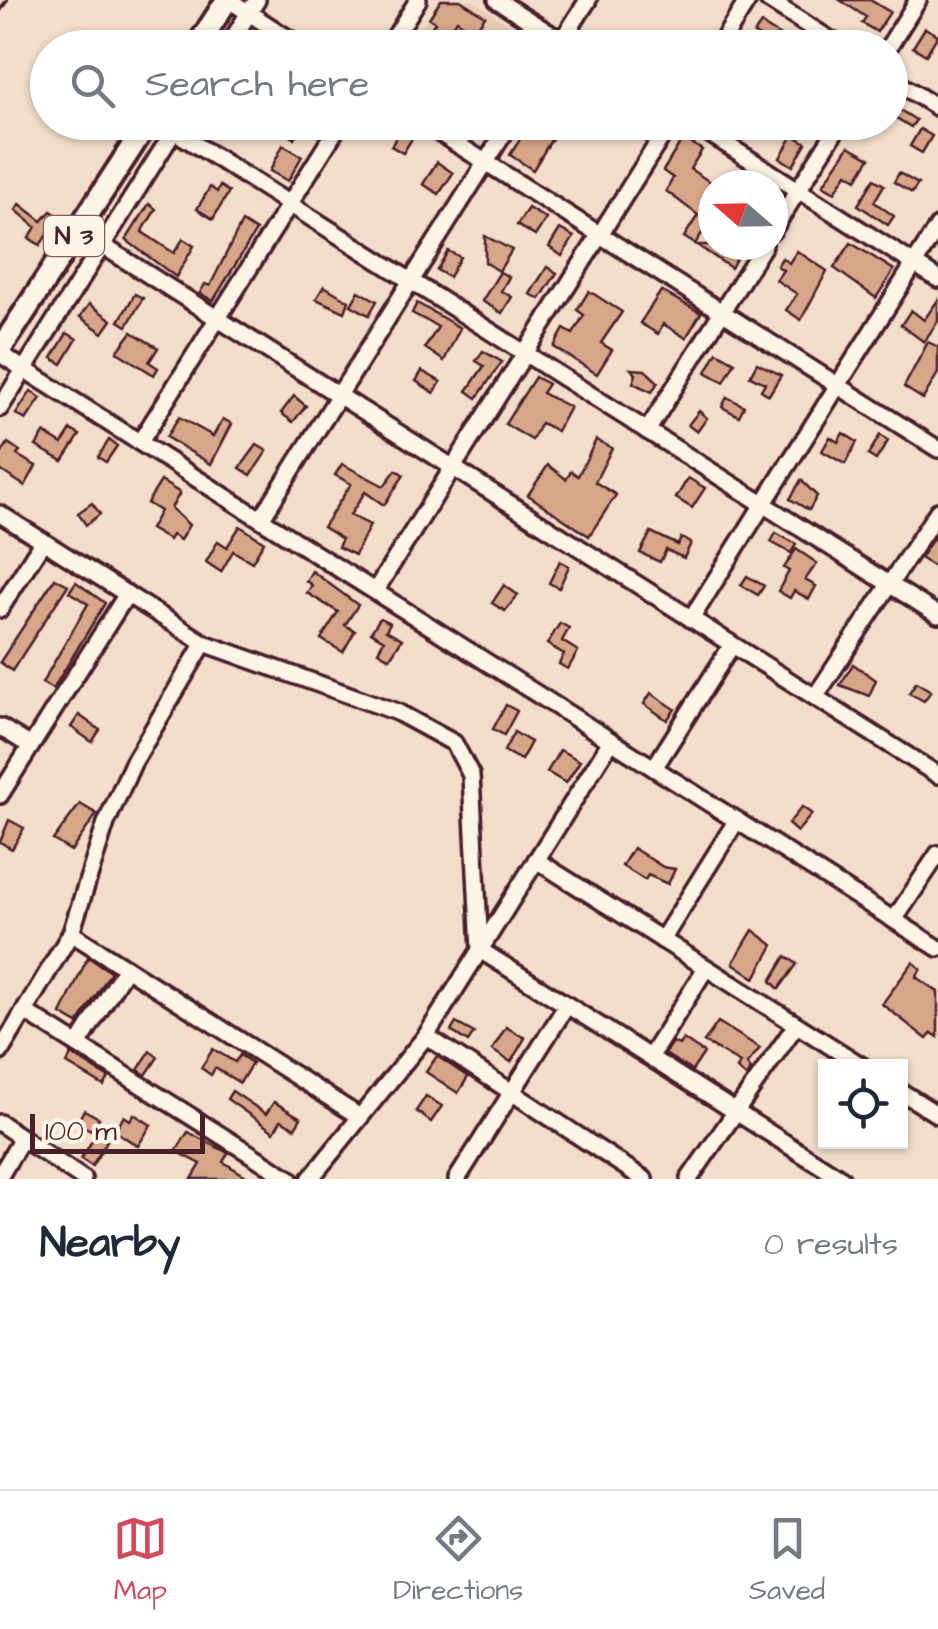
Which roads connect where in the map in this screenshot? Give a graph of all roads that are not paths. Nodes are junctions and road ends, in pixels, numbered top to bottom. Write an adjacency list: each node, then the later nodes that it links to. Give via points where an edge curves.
1 (228, 0): 8 (street); 9 (main road)
2 (418, 0): 12 (street)
3 (498, 0): 13 (street)
4 (588, 0): 14 (street)
5 (748, 0): 15 (street)
6 (768, 0): 16 (street)
7 (918, 0): 17 (street)
8 (253, 6): 10 (street); 11 (street)
9 (208, 30)
10 (238, 30)
11 (282, 30)
12 (399, 30)
13 (542, 30)
14 (572, 30)
15 (729, 30)
16 (815, 30)
17 (899, 30)
18 (908, 89): 19 (street)
19 (938, 108)
20 (136, 140): 34 (main road, N 3)
21 (162, 140): 36 (street)
22 (193, 140): 31 (street)
23 (330, 140): 31 (street)
24 (451, 140): 29 (street)
25 (499, 140): 29 (street)
26 (660, 140): 35 (street)
27 (719, 140): 30 (street)
28 (830, 140): 30 (street)
29 (486, 162): 35 (street); 40 (street)
30 (798, 190): 32 (street); 38 (street)
31 (289, 204): 40 (street); 42 (street)
32 (788, 206)
33 (938, 226): 38 (street)
34 (78, 230): 36 (street); 43 (main road, N 3)
35 (600, 235): 41 (street); 44 (street)
36 (102, 246): 42 (street); 45 (street)
37 (755, 260): 41 (street)
38 (914, 264): 39 (street); 46 (street)
39 (938, 279)
40 (411, 281): 44 (street); 47 (street)
41 (722, 312): 46 (street); 49 (street)
42 (217, 318): 47 (street); 50 (street)
43 (0, 352): 45 (street)
44 (525, 354): 49 (street); 52 (street)
45 (24, 369): 48 (street); 50 (street)
46 (838, 386): 51 (street); 53 (street)
47 (338, 396): 52 (street); 56 (street)
48 (0, 408)
49 (647, 430): 53 (street)
50 (140, 442): 56 (street)
51 (938, 449)
52 (453, 468): 59 (street); 63 (street)
53 (763, 504): 58 (street); 63 (street)
54 (938, 511): 58 (street)
55 (0, 514): 57 (street)
56 (261, 519): 59 (street)
57 (43, 541): 60 (street); 61 (street)
58 (891, 585): 62 (street); 66 (street)
59 (376, 592): 68 (street)
60 (127, 594): 64 (street); 69 (street)
61 (0, 609)
62 (938, 615)
63 (691, 618): 65 (street)
64 (204, 643): 77 (street, via 132,763); 80 (street, via 397,712 454,743 472,775)
65 (732, 645): 66 (street); 70 (street)
66 (815, 697): 71 (street)
67 (0, 726): 69 (street)
68 (611, 740): 70 (street); 75 (street)
69 (31, 746): 72 (street)
70 (654, 768): 73 (street)
71 (938, 775)
72 (0, 795)
73 (737, 820): 76 (street); 78 (street)
74 (938, 854): 76 (street)
75 (536, 860): 78 (street); 80 (street)
76 (894, 920): 79 (street)
77 (71, 933): 81 (street); 84 (street)
78 (662, 940): 82 (street)
79 (938, 948)
80 (480, 950): 83 (street); 86 (street)
81 (126, 968): 87 (street); 95 (street)
82 (706, 968): 85 (street); 89 (street)
83 (567, 1005): 89 (street); 91 (street)
84 (24, 1011): 87 (street); 88 (street)
85 (796, 1025): 90 (street); 93 (street)
86 (426, 1036): 91 (street); 95 (street)
87 (78, 1045): 100 (street)
88 (0, 1052)
89 (650, 1057): 93 (street)
90 (851, 1059)
91 (511, 1092): 102 (street); 103 (street)
92 (908, 1096): 94 (street)
93 (736, 1112): 104 (street); 105 (street)
94 (938, 1115)
95 (360, 1117): 101 (street)
96 (0, 1123): 97 (street)
97 (21, 1140): 98 (street); 99 (street)
98 (0, 1176)
99 (82, 1179)
100 (290, 1179)
101 (310, 1179)
102 (457, 1179)
103 (644, 1179)
104 (689, 1179)
105 (842, 1179)

